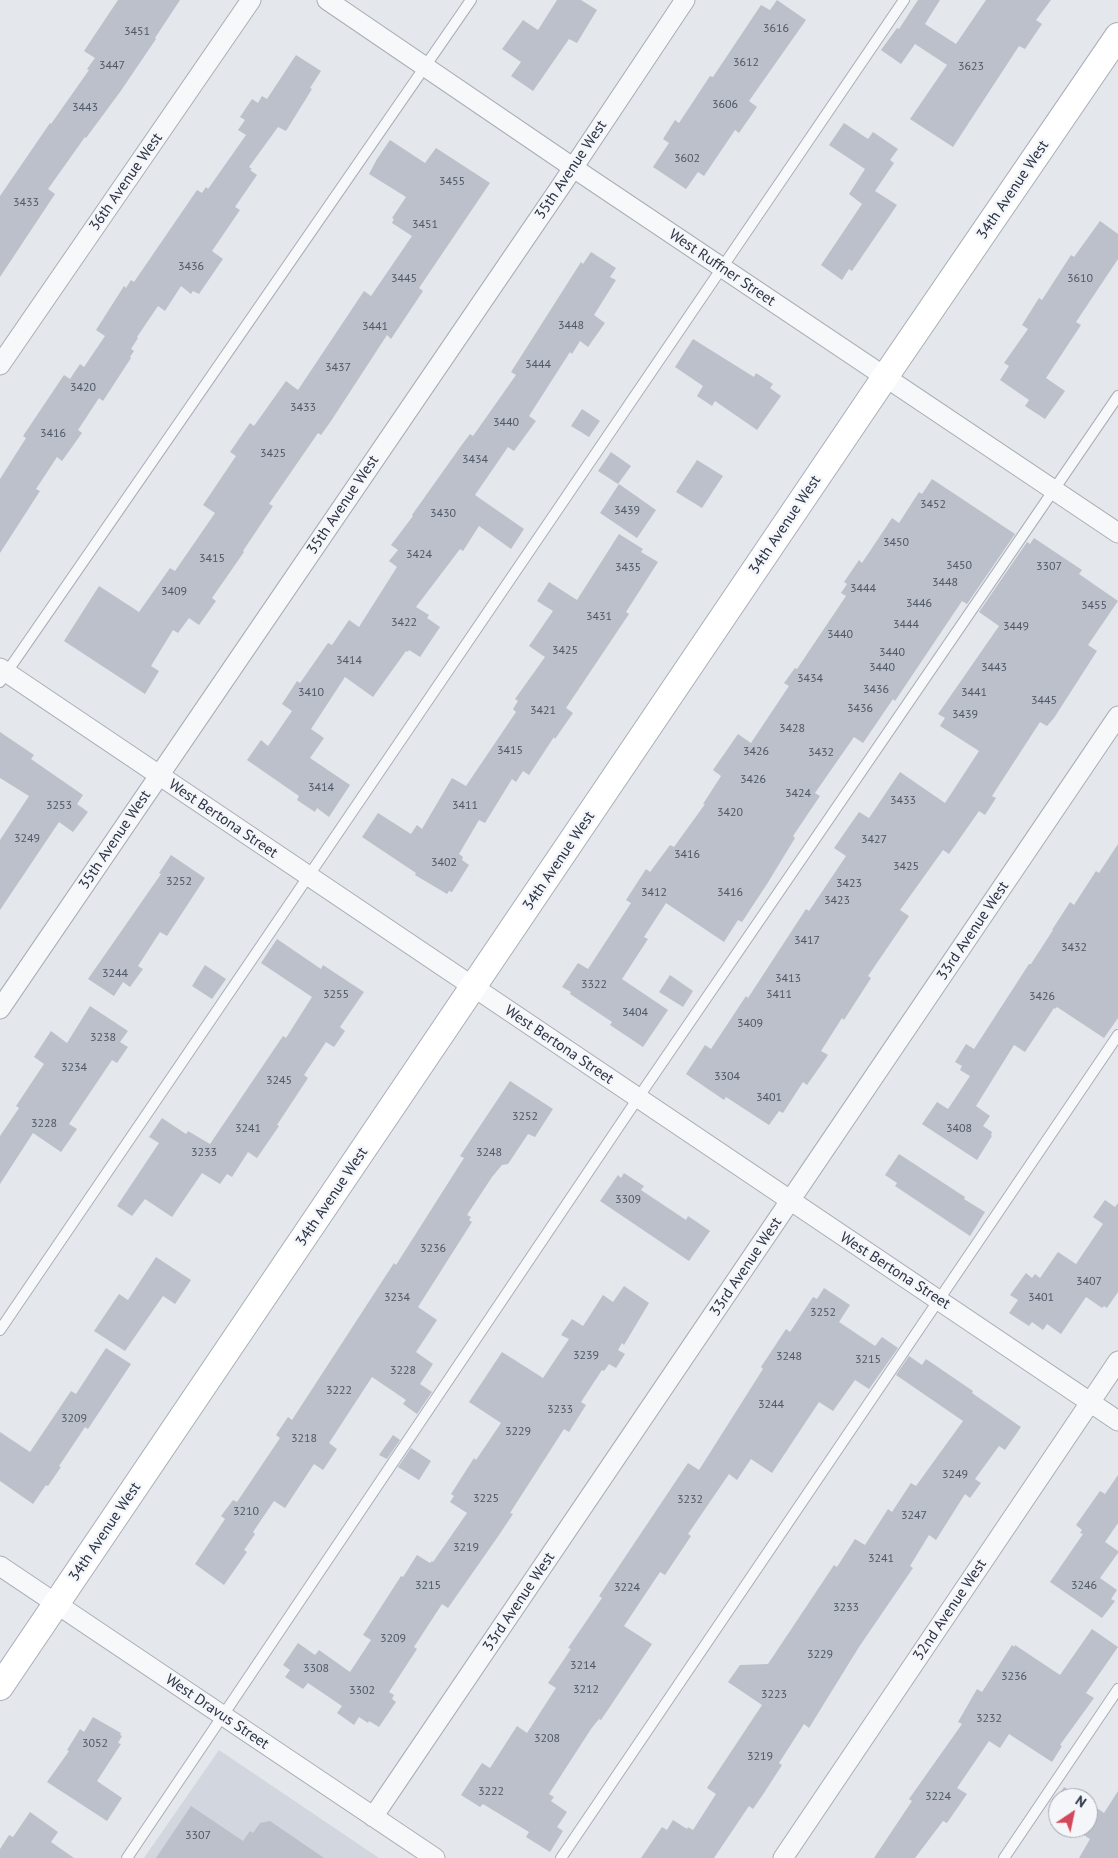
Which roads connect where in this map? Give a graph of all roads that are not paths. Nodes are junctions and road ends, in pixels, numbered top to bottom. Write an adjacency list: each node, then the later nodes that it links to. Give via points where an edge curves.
1 (251, 0): 10 (street, 36th Avenue West)
2 (327, 0): 7 (street, West Ruffner Street)
3 (471, 0): 7 (lane)
4 (685, 0): 8 (street, 35th Avenue West)
5 (904, 0): 9 (lane)
6 (1118, 36): 11 (street, 34th Avenue West)
7 (425, 68): 8 (street, West Ruffner Street); 15 (lane)
8 (573, 168): 9 (street, West Ruffner Street); 17 (street, 35th Avenue West)
9 (721, 268): 11 (street, West Ruffner Street); 18 (lane)
10 (0, 365)
11 (885, 377): 13 (street, West Ruffner Street); 19 (street, 34th Avenue West)
12 (1118, 396): 13 (lane)
13 (1054, 489): 14 (street, West Ruffner Street); 22 (lane)
14 (1118, 533)
15 (2, 674): 17 (street, West Bertona Street)
16 (1118, 716): 23 (street, 33rd Avenue West)
17 (158, 775): 18 (street, West Bertona Street); 20 (street, 35th Avenue West)
18 (308, 876): 19 (street, West Bertona Street); 25 (lane)
19 (474, 988): 22 (street, West Bertona Street); 30 (street, 34th Avenue West)
20 (0, 1009)
21 (1118, 1035): 24 (lane)
22 (638, 1098): 23 (street, West Bertona Street); 33 (lane)
23 (790, 1202): 24 (street, West Bertona Street); 34 (street, 33rd Avenue West)
24 (939, 1300): 27 (street, West Bertona Street); 37 (lane)
25 (0, 1330)
26 (1118, 1362): 27 (street, 32nd Avenue West)
27 (1090, 1402): 28 (street, West Bertona Street); 38 (street, 32nd Avenue West)
28 (1118, 1421)
29 (0, 1566): 30 (street, West Dravus Street)
30 (56, 1604): 31 (street, 34th Avenue West); 33 (street, West Dravus Street)
31 (0, 1687)
32 (1118, 1689): 39 (lane)
33 (223, 1716): 34 (street, West Dravus Street); 35 (lane)
34 (373, 1817): 36 (street, West Dravus Street)
35 (127, 1858)
36 (435, 1858)
37 (561, 1858)
38 (783, 1858)
39 (1004, 1858)

